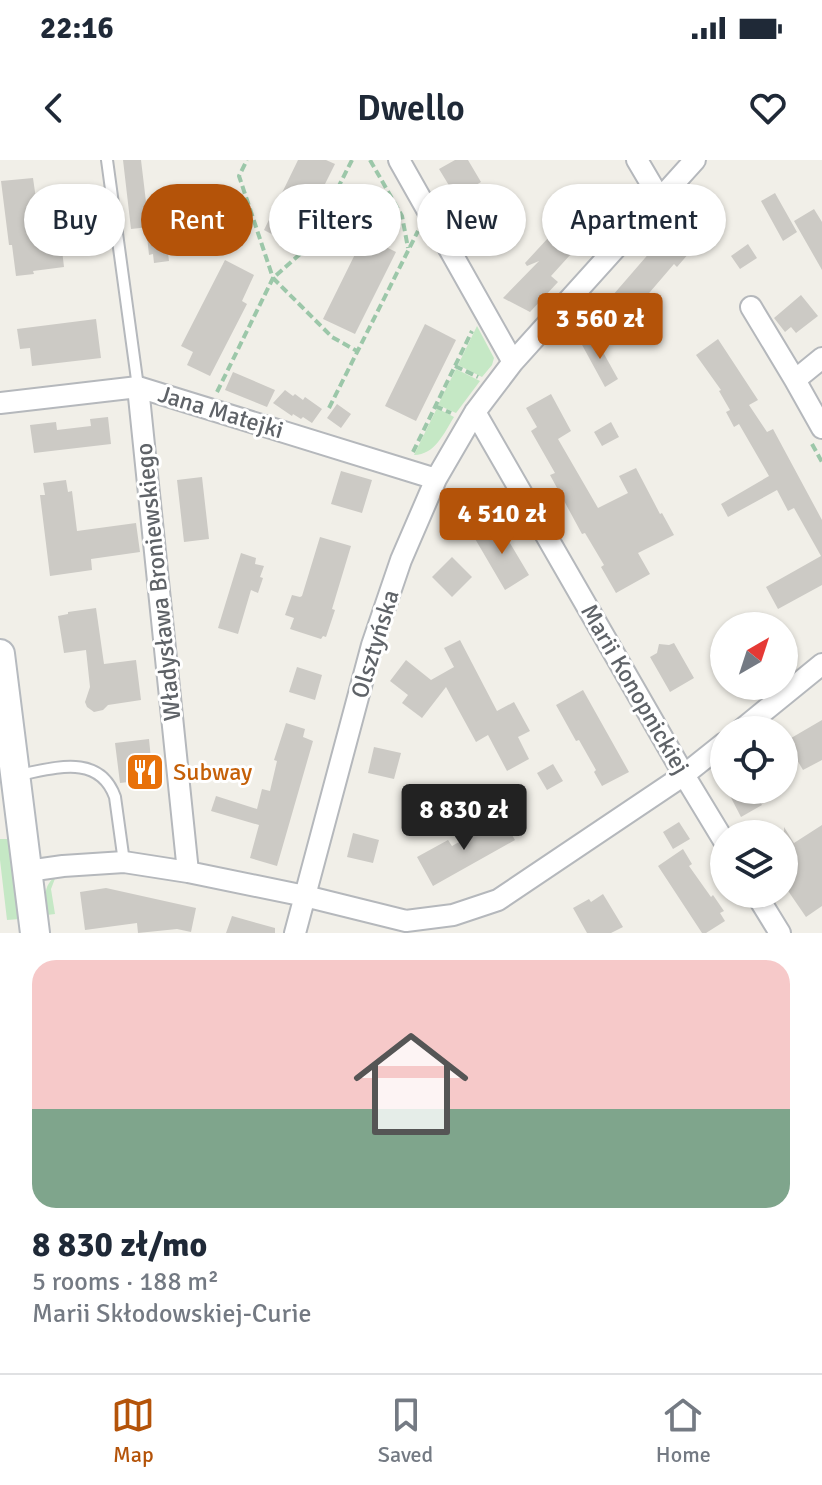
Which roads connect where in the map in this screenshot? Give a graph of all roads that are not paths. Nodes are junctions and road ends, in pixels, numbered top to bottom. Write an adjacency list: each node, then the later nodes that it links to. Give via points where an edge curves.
1 (107, 160): 12 (lane)
2 (399, 160): 10 (street)
3 (637, 160): 5 (street)
4 (695, 160): 6 (street, Olsztyńska)
5 (651, 184)
6 (673, 184)
7 (609, 256): 10 (street, Olsztyńska)
8 (751, 307): 11 (street)
9 (822, 358): 11 (street)
10 (513, 362): 14 (street, Olsztyńska)
11 (795, 380): 15 (street)
12 (138, 387): 13 (street, Jana Matejki); 16 (street, Jana Matejki); 26 (street, Władysława Broniewskiego)
13 (0, 403)
14 (467, 414): 16 (street, Olsztyńska); 22 (street, Marii Konopnickiej)
15 (822, 428)
16 (436, 479): 27 (street, Olsztyńska, via 372,645)
17 (0, 654): 21 (main road)
18 (822, 664): 19 (street)
19 (758, 716)
20 (710, 754): 22 (street)
21 (15, 775): 24 (lane, via 76,766 95,772 115,797); 25 (main road)
22 (684, 775): 23 (street, Marii Konopnickiej); 29 (street, via 498,900)
23 (711, 820)
24 (124, 862): 25 (street); 26 (street)
25 (28, 871): 30 (main road)
26 (188, 872): 27 (street)
27 (305, 896): 29 (street); 31 (street, Olsztyńska)
28 (765, 908): 32 (street)
29 (407, 927)
30 (35, 933)
31 (295, 933)
32 (780, 933)

